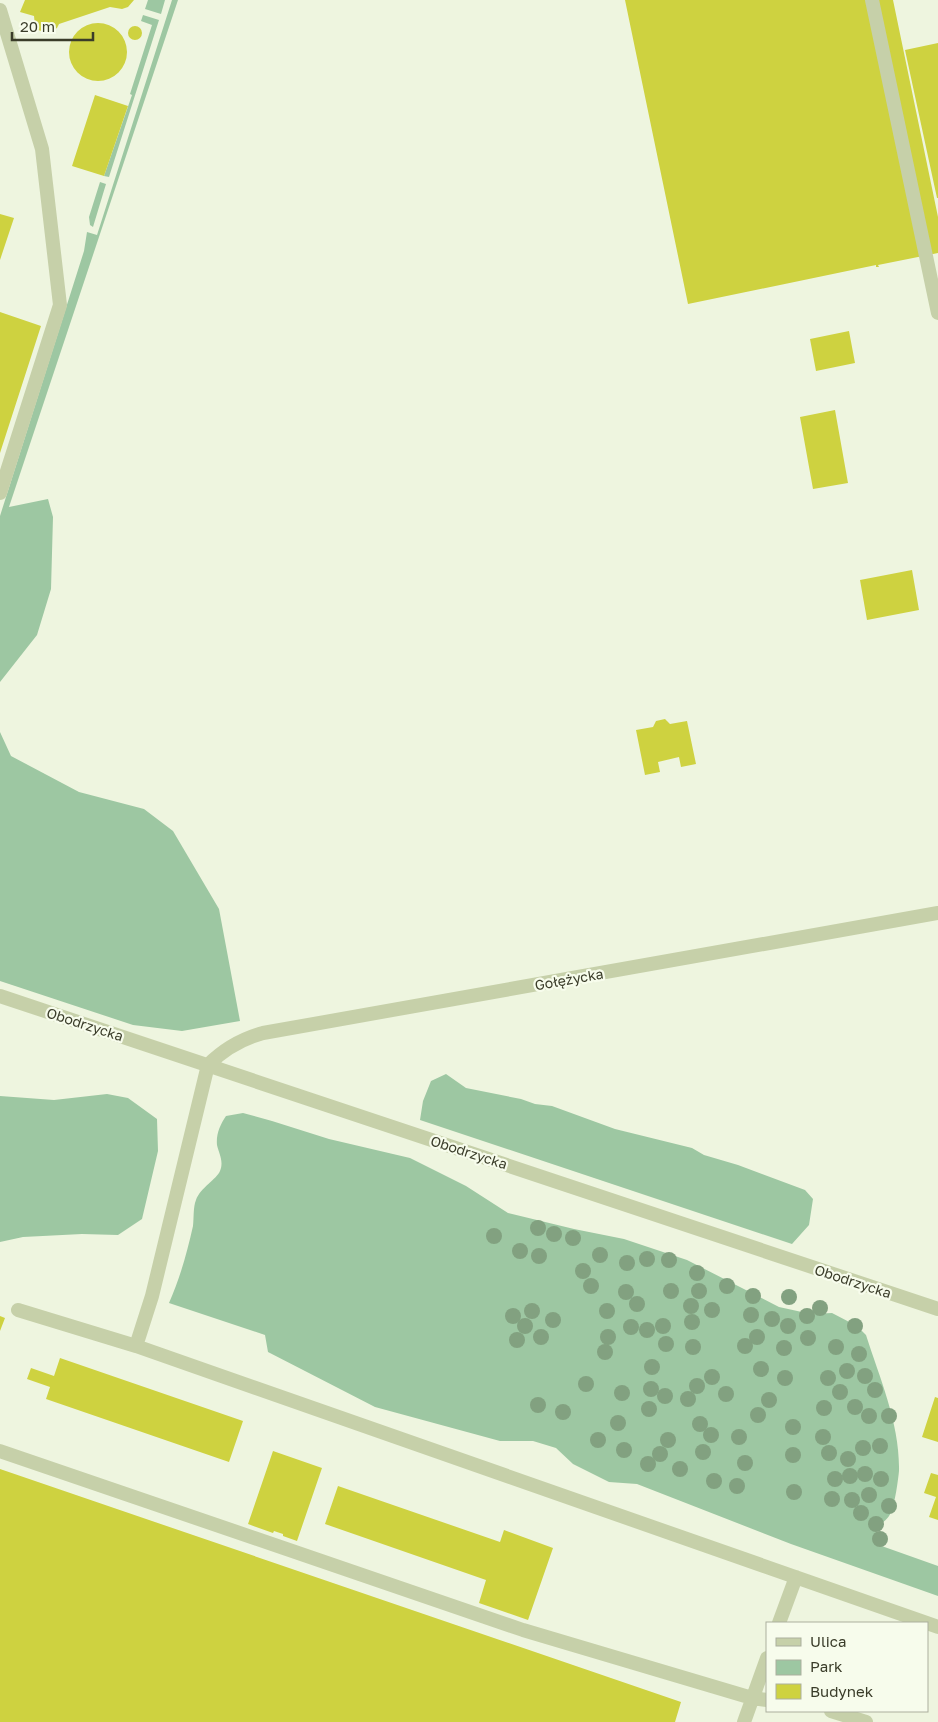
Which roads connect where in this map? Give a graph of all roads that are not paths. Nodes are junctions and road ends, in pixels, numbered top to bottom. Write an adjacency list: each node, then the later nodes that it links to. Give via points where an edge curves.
1 (872, 0): 3 (street)
2 (0, 10): 4 (street, via 42,149 60,305)
3 (938, 313)
4 (0, 492)
5 (938, 913): 7 (street, Gołężycka, via 263,1033 232,1045)
6 (0, 996): 7 (street, Obodrzycka)
7 (208, 1065): 8 (street, Obodrzycka); 10 (street, via 152,1296)
8 (938, 1309)
9 (18, 1310): 10 (street)
10 (136, 1346): 12 (street)
11 (0, 1451): 16 (street, via 524,1630)
12 (796, 1577): 13 (street); 14 (street)
13 (779, 1622)
14 (924, 1622)
15 (766, 1661): 16 (street)
16 (752, 1698): 17 (street); 19 (street)
17 (766, 1700)
18 (834, 1712): 20 (street)
19 (744, 1722)
20 (866, 1722)

